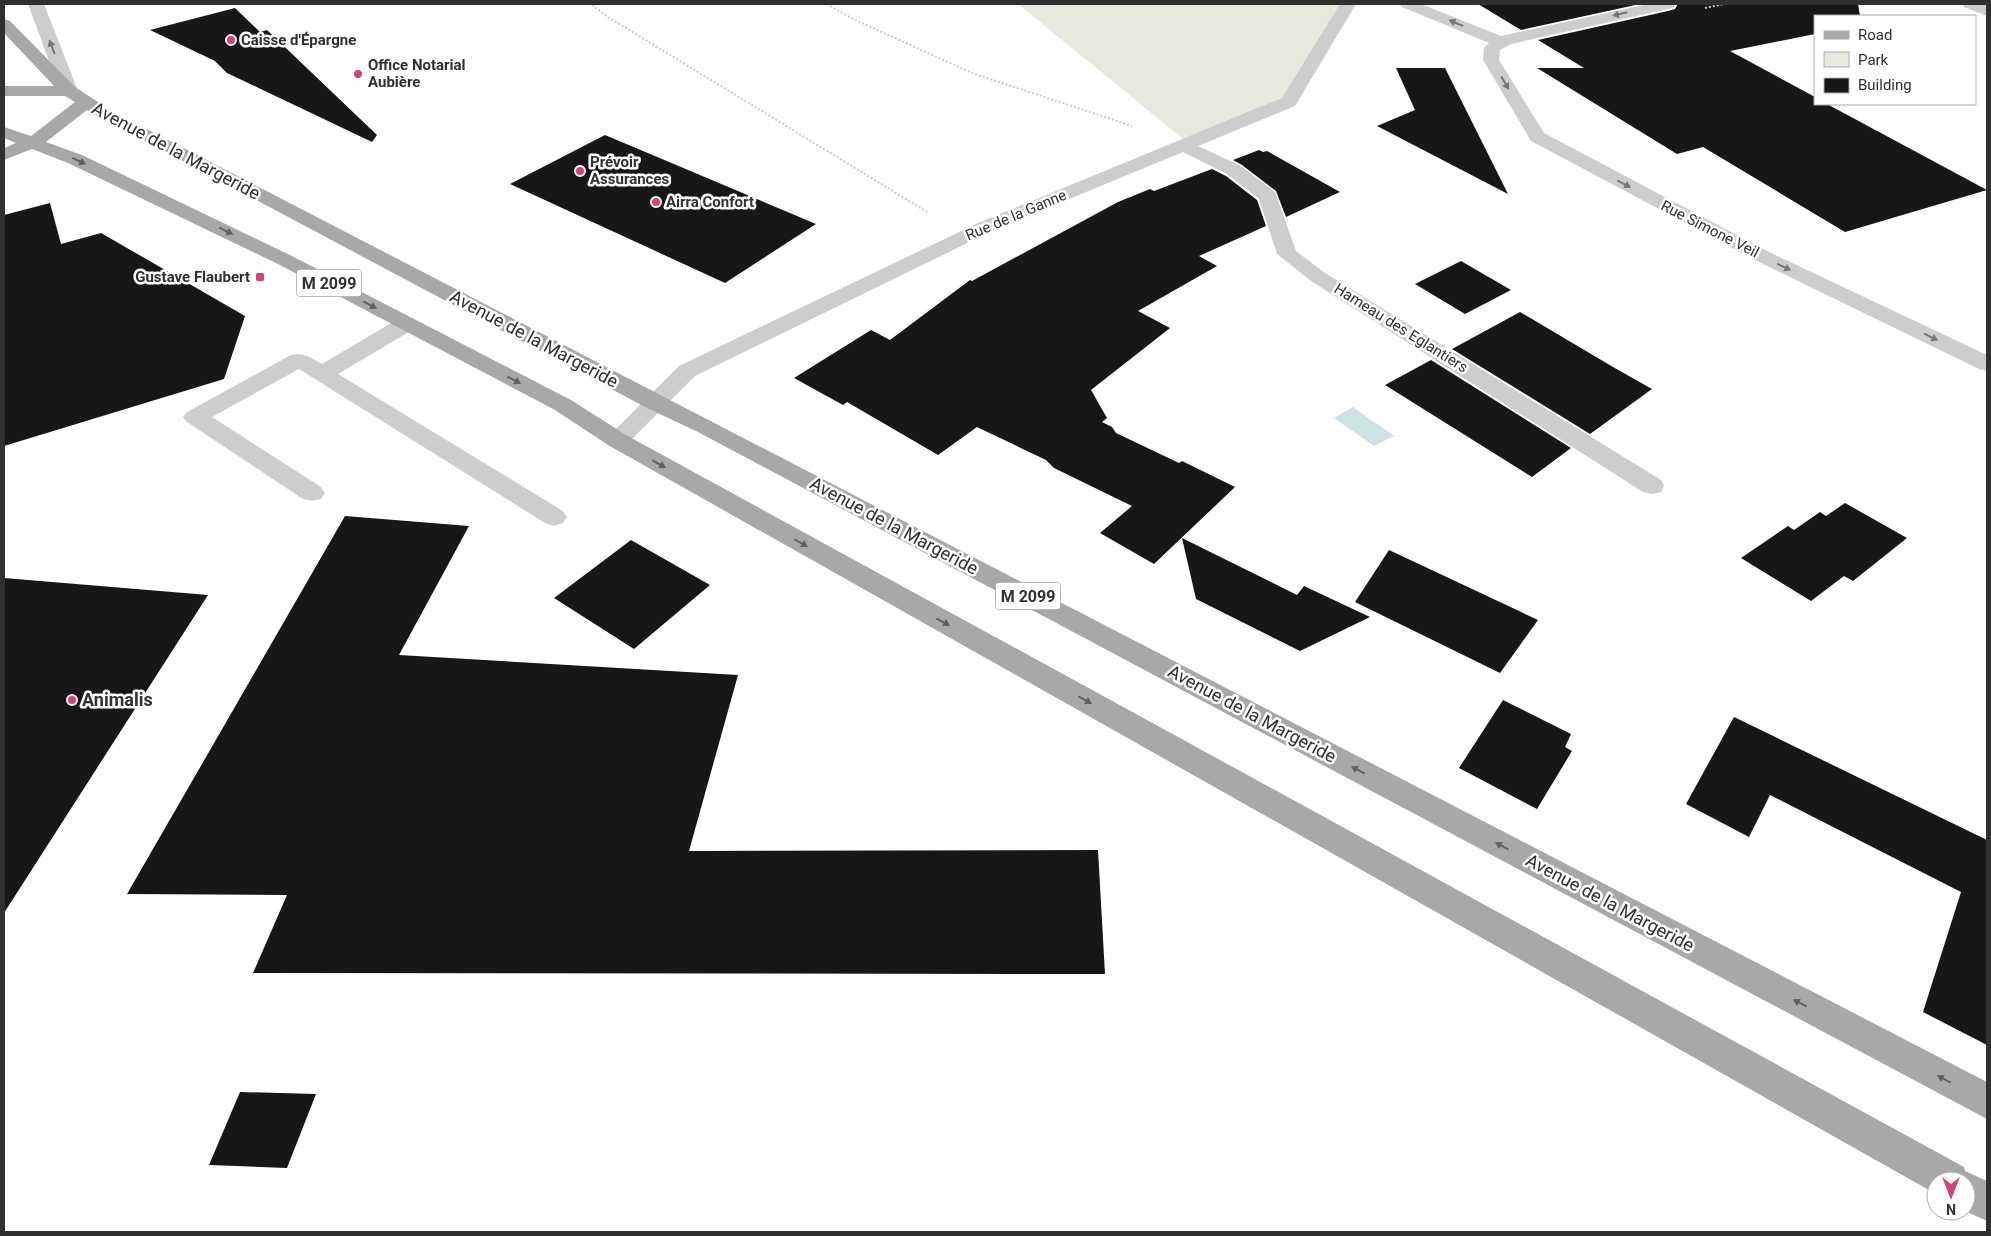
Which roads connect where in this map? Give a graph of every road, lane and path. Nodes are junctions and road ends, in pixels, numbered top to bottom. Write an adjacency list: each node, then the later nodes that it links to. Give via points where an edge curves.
1 (36, 4): 12 (street, one-way to 1)
2 (598, 4): 17 (path, via 593,6 608,18)
3 (827, 4): 15 (path, via 853,19 972,72)
4 (1348, 4): 15 (street, Rue de la Ganne, via 1289,102)
5 (1408, 4): 10 (street, one-way to 5)
6 (1668, 4): 10 (street, one-way to 10)
7 (1970, 4): 8 (street)
8 (1987, 11)
9 (4, 24): 12 (main road, Avenue de la Margeride / M 2099)
10 (1500, 42): 19 (street, Rue Simone Veil, one-way to 19, via 1492,48 1491,60 1537,137 1760,256)
11 (4, 91): 12 (main road)
12 (77, 97): 14 (main road); 21 (main road, Avenue de la Margeride / M 2099)
13 (4, 132): 14 (main road, M 2099)
14 (34, 142): 16 (main road); 18 (main road, M 2099, one-way to 18, via 283,259)
15 (1185, 144): 17 (street, Rue de la Ganne); 23 (street, Hameau des Eglantiers, via 1234,170 1268,196 1287,254)
16 (4, 154)
17 (966, 236): 21 (street, Rue de la Ganne, via 687,371)
18 (406, 324): 20 (street); 22 (main road, M 2099, one-way to 22, via 563,405)
19 (1987, 364)
20 (322, 374): 24 (street, via 299,360 195,417); 25 (street)
21 (655, 403): 22 (street, Rue de la Ganne); 26 (main road, Avenue de la Margeride / M 2099, one-way to 21)
22 (617, 440): 27 (main road, M 2099, one-way to 27)
23 (1652, 486)
24 (312, 493)
25 (554, 517)
26 (1987, 1101)
27 (1932, 1171)
28 (1976, 1196): 29 (main road)
29 (1987, 1202)

